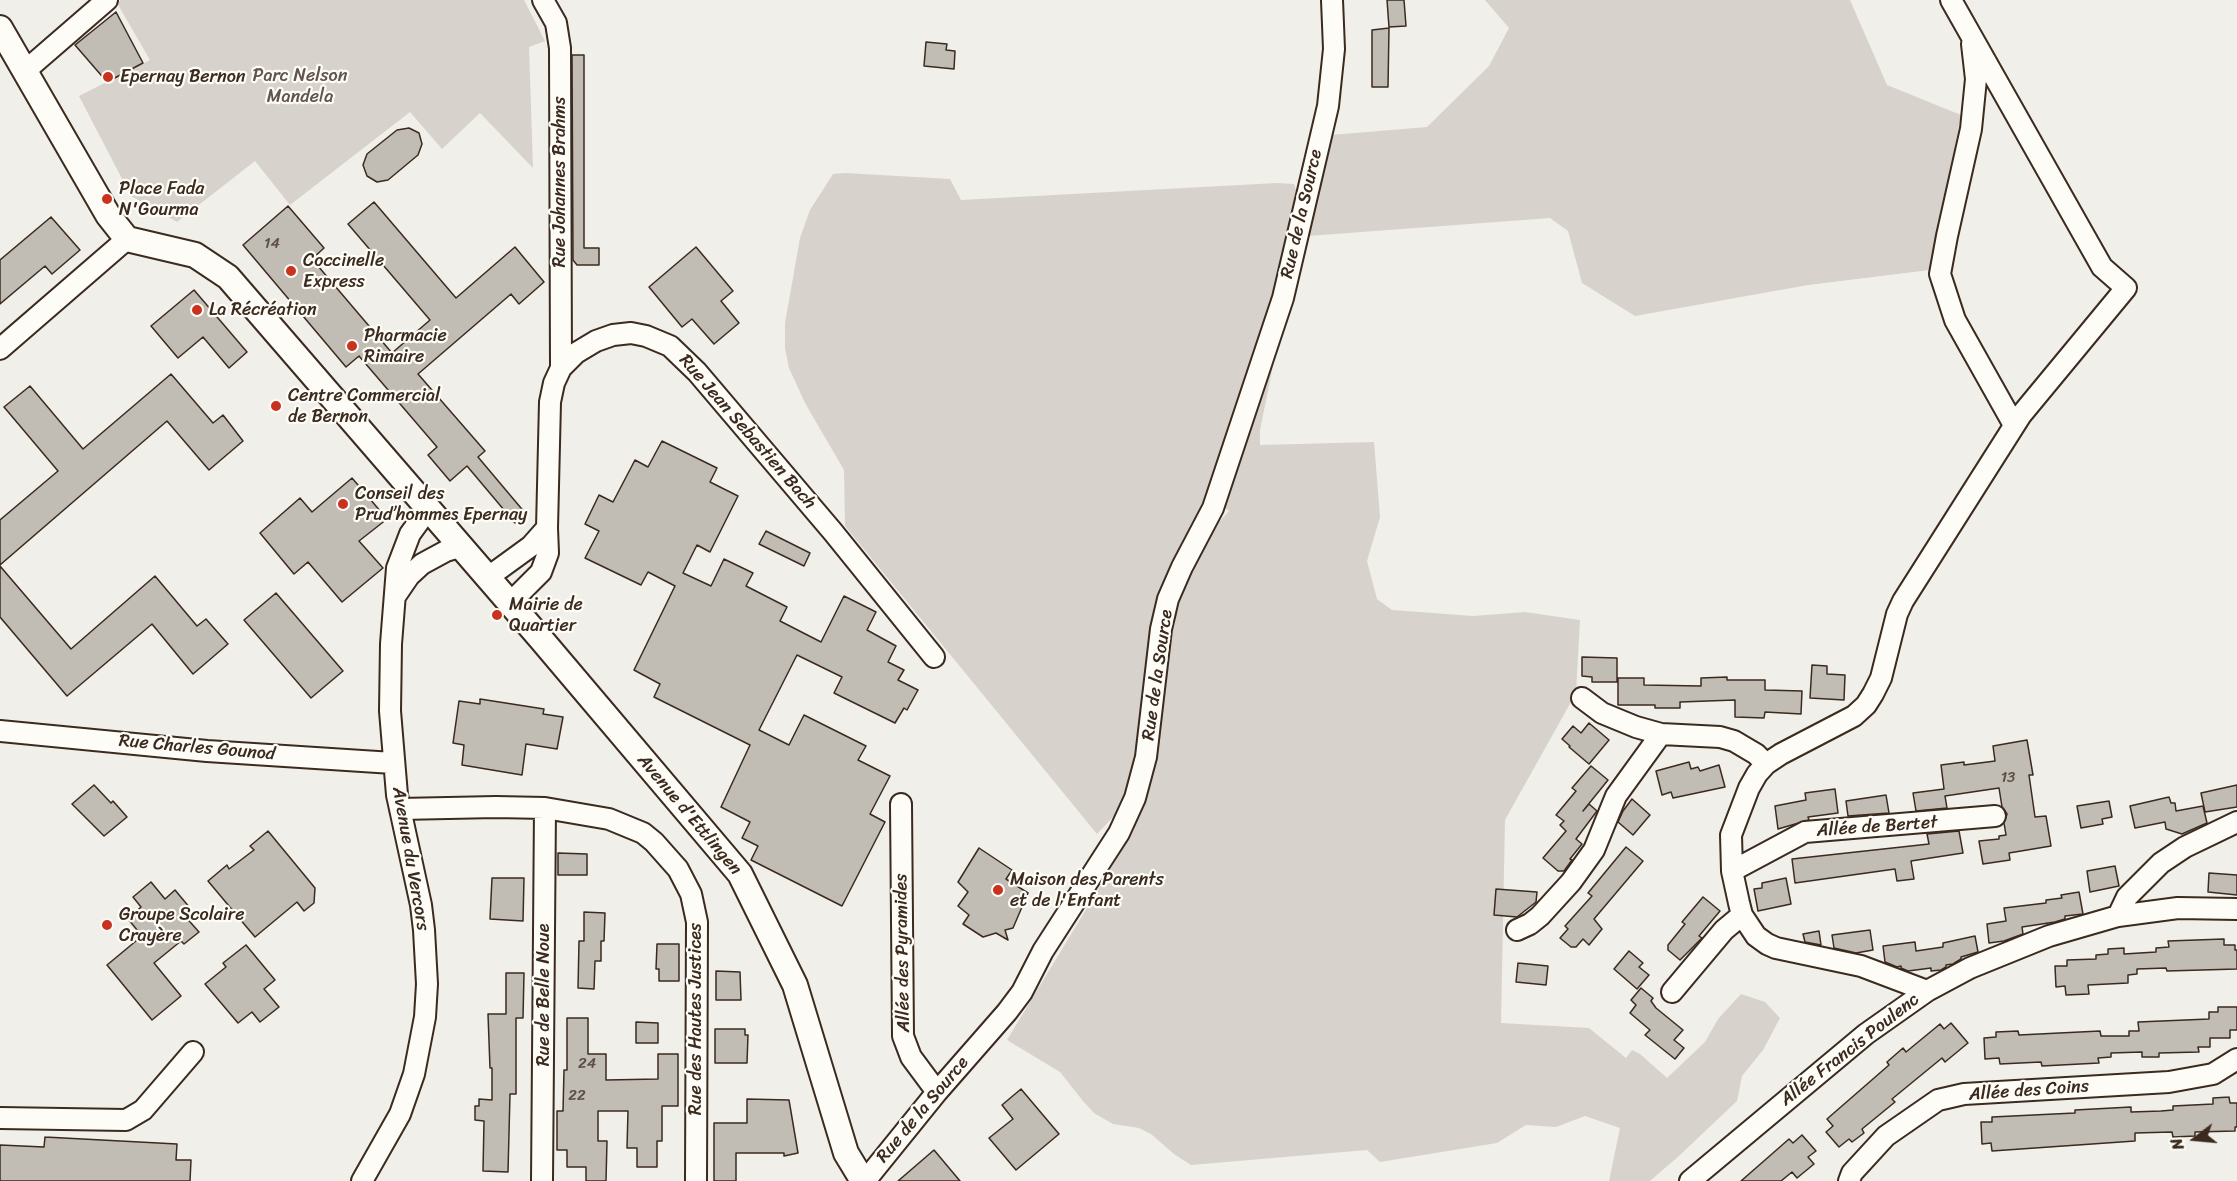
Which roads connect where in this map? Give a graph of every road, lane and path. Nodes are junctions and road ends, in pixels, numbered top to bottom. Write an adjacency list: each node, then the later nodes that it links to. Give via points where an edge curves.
1 (107, 0): 7 (street)
2 (543, 0): 10 (street, Rue Johannes Brahms, via 556,23 560,48)
3 (1332, 0): 38 (street, Rue de la Source, via 1334,50 1328,106 1283,298 1213,508 1168,599 1146,758 1135,798 1119,833 1043,951 1022,992)
4 (1951, 0): 6 (street)
5 (0, 28): 7 (street)
6 (1971, 37): 11 (street, via 1976,79 1972,118 1940,274 1955,320); 11 (street, via 2102,267 2126,288)
7 (25, 71): 8 (street, via 108,215)
8 (127, 239): 9 (street); 12 (street, Avenue d'Ettlingen, via 195,255 228,277)
9 (0, 349)
10 (561, 368): 13 (street, Rue Jean Sebastien Bach, via 550,402); 18 (street, Rue Jean Sebastien Bach, via 587,345 613,335 631,333 670,346 697,372 810,505)
11 (2014, 425): 23 (street, via 1903,601 1874,694 1860,711)
12 (428, 509): 14 (street, Avenue d'Ettlingen); 16 (street, Avenue du Vercors, via 403,548)
13 (547, 528): 15 (street, via 531,546); 17 (street, Rue Jean Sebastien Bach, via 548,553 541,572)
14 (460, 547): 15 (street, Avenue d'Ettlingen); 16 (street, Avenue du Vercors, via 422,564)
15 (488, 578): 17 (street, Avenue d'Ettlingen)
16 (396, 595): 22 (street, Avenue du Vercors, via 391,644)
17 (509, 604): 43 (street, Avenue d'Ettlingen, via 740,874 795,984 846,1153)
18 (934, 657)
19 (1582, 698): 21 (street, via 1610,718)
20 (0, 731): 22 (street, Rue Charles Gounod)
21 (1661, 734): 23 (street, via 1734,741); 33 (street, via 1616,795 1594,850 1540,916)
22 (393, 764): 26 (street, Avenue du Vercors)
23 (1766, 764): 29 (street, via 1749,788 1731,835)
24 (901, 804): 38 (street, Allée des Pyramides, via 903,1036 911,1057)
25 (545, 808): 26 (street, Rue des Hautes Justices); 41 (street, Rue de Belle Noue); 42 (street, Rue des Hautes Justices, via 609,819 643,833 678,869 691,894 698,948)
26 (400, 809): 40 (street, Avenue du Vercors, via 422,913 425,1017 414,1074 400,1114)
27 (1995, 816): 29 (street, Allée de Bertet, via 1805,832)
28 (2237, 822): 32 (street, via 2161,863 2127,897)
29 (1732, 872): 31 (street)
30 (2237, 909): 32 (street, Allée Francis Poulenc, via 2178,908)
31 (1742, 915): 34 (street, via 1756,936 1767,944 1861,966); 35 (street, via 1724,930)
32 (2118, 916): 34 (street, Allée Francis Poulenc, via 1990,959)
33 (1517, 930)
34 (1927, 991): 44 (street, Allée Francis Poulenc, via 1828,1064)
35 (1672, 992)
36 (193, 1052): 39 (street, via 142,1110 126,1120)
37 (2237, 1059): 45 (street, Allée des Coins, via 2213,1074 2169,1082 1964,1094 1938,1100 1886,1136)
38 (937, 1092): 43 (street, Rue de la Source)
39 (0, 1118)
40 (362, 1181)
41 (542, 1181)
42 (696, 1181)
43 (864, 1181)
44 (1690, 1181)
45 (1849, 1181)

